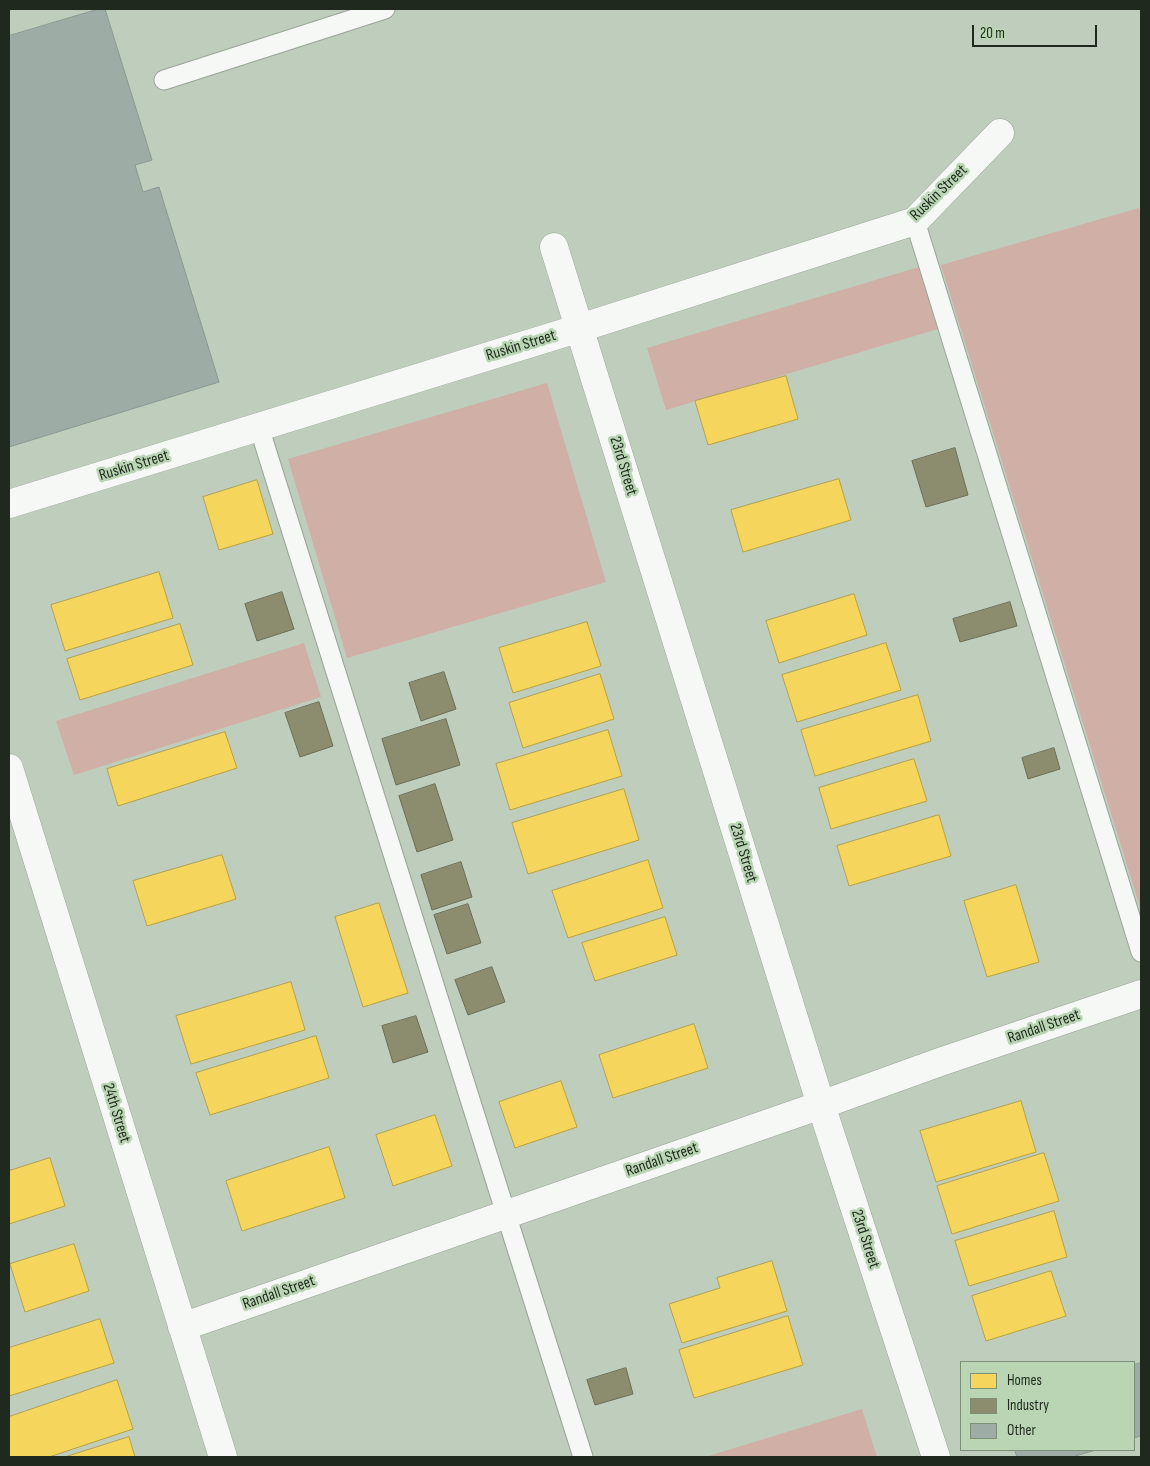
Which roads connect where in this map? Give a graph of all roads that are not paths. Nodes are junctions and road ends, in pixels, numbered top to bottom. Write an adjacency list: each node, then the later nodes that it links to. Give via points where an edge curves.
1 (385, 9): 2 (lane)
2 (164, 80)
3 (1000, 132): 4 (street, Ruskin Street)
4 (915, 221): 6 (street, Ruskin Street); 10 (lane)
5 (554, 247): 6 (street, 23rd Street)
6 (580, 328): 7 (street, Ruskin Street); 12 (street, 23rd Street)
7 (259, 427): 8 (street, Ruskin Street); 13 (lane)
8 (9, 504)
9 (9, 768): 14 (street, 24th Street)
10 (1141, 952)
11 (1141, 994): 12 (street, Randall Street)
12 (821, 1105): 13 (street, Randall Street); 17 (street, 23rd Street)
13 (506, 1214): 14 (street, Randall Street); 16 (lane)
14 (182, 1326): 15 (street, 24th Street)
15 (223, 1457)
16 (584, 1457)
17 (936, 1457)

